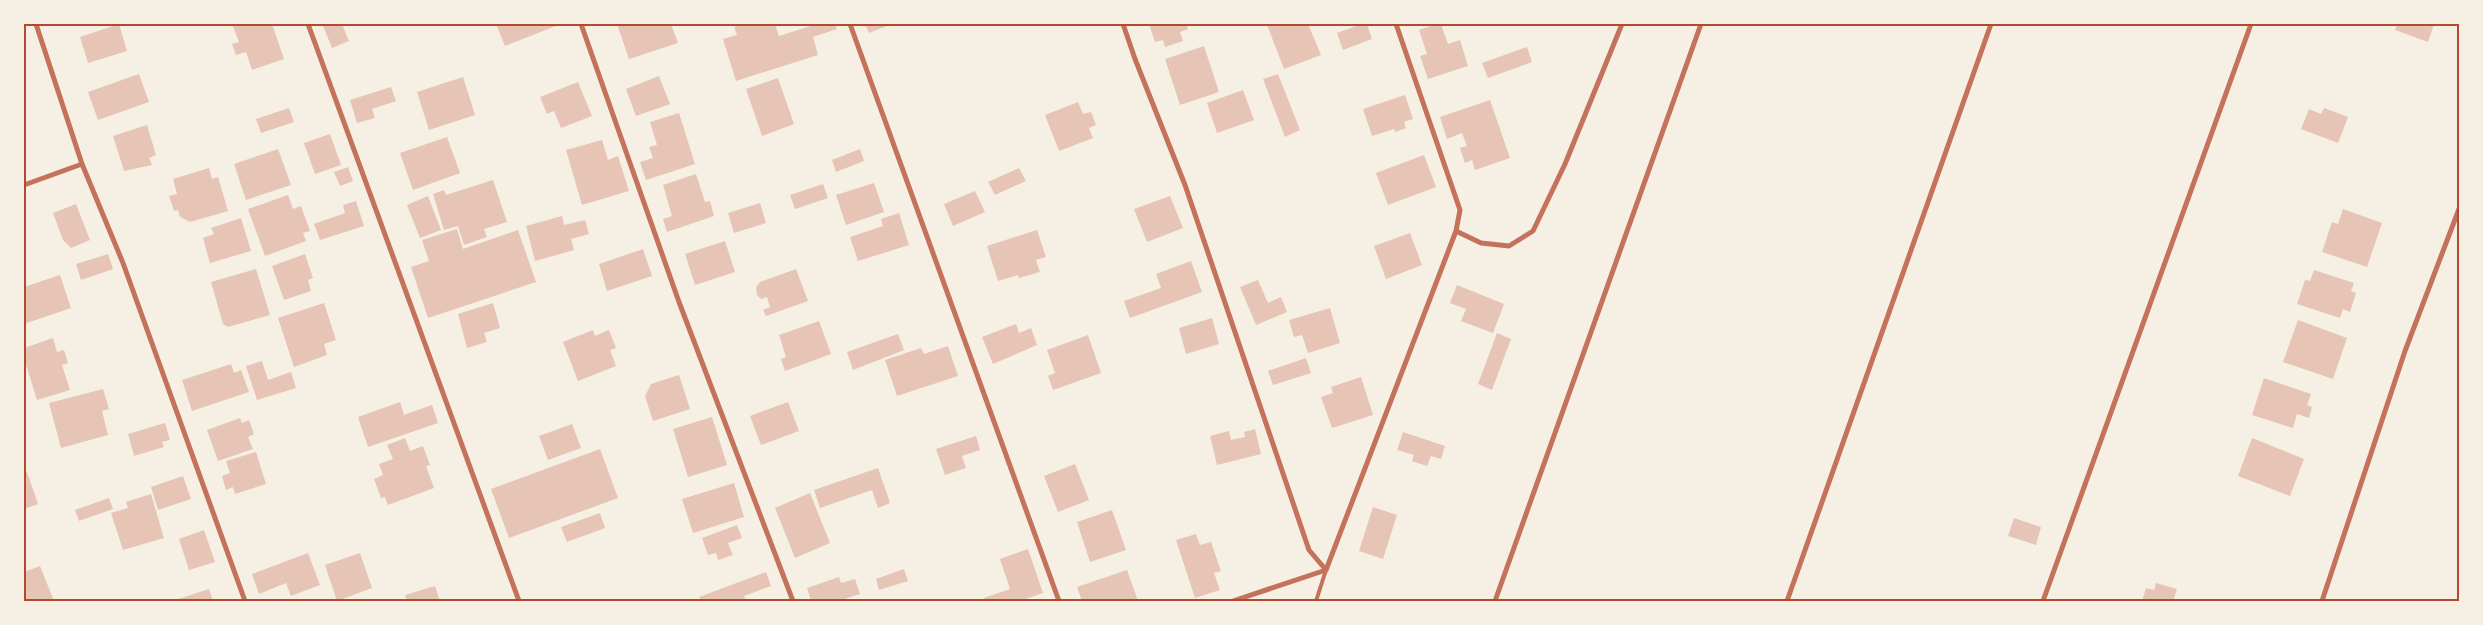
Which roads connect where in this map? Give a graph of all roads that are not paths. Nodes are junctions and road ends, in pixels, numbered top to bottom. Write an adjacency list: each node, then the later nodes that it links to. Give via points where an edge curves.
1 (36, 24): 11 (street)
2 (308, 24): 17 (street)
3 (581, 24): 18 (street, via 679,302)
4 (850, 24): 19 (street)
5 (1123, 24): 15 (street, via 1185,185 1309,550)
6 (1396, 24): 14 (street, via 1456,193 1460,210)
7 (1622, 24): 14 (street, via 1565,164 1533,230 1509,246 1480,243)
8 (1701, 24): 22 (street)
9 (1991, 24): 23 (street)
10 (2251, 24): 24 (street)
11 (82, 164): 12 (street); 16 (street, via 126,272)
12 (24, 186)
13 (2459, 209): 25 (street, via 2405,351)
14 (1456, 231): 15 (street)
15 (1326, 570): 20 (street); 21 (lane)
16 (245, 601)
17 (519, 601)
18 (793, 601)
19 (1059, 601)
20 (1233, 601)
21 (1316, 601)
22 (1495, 601)
23 (1787, 601)
24 (2043, 601)
25 (2322, 601)

